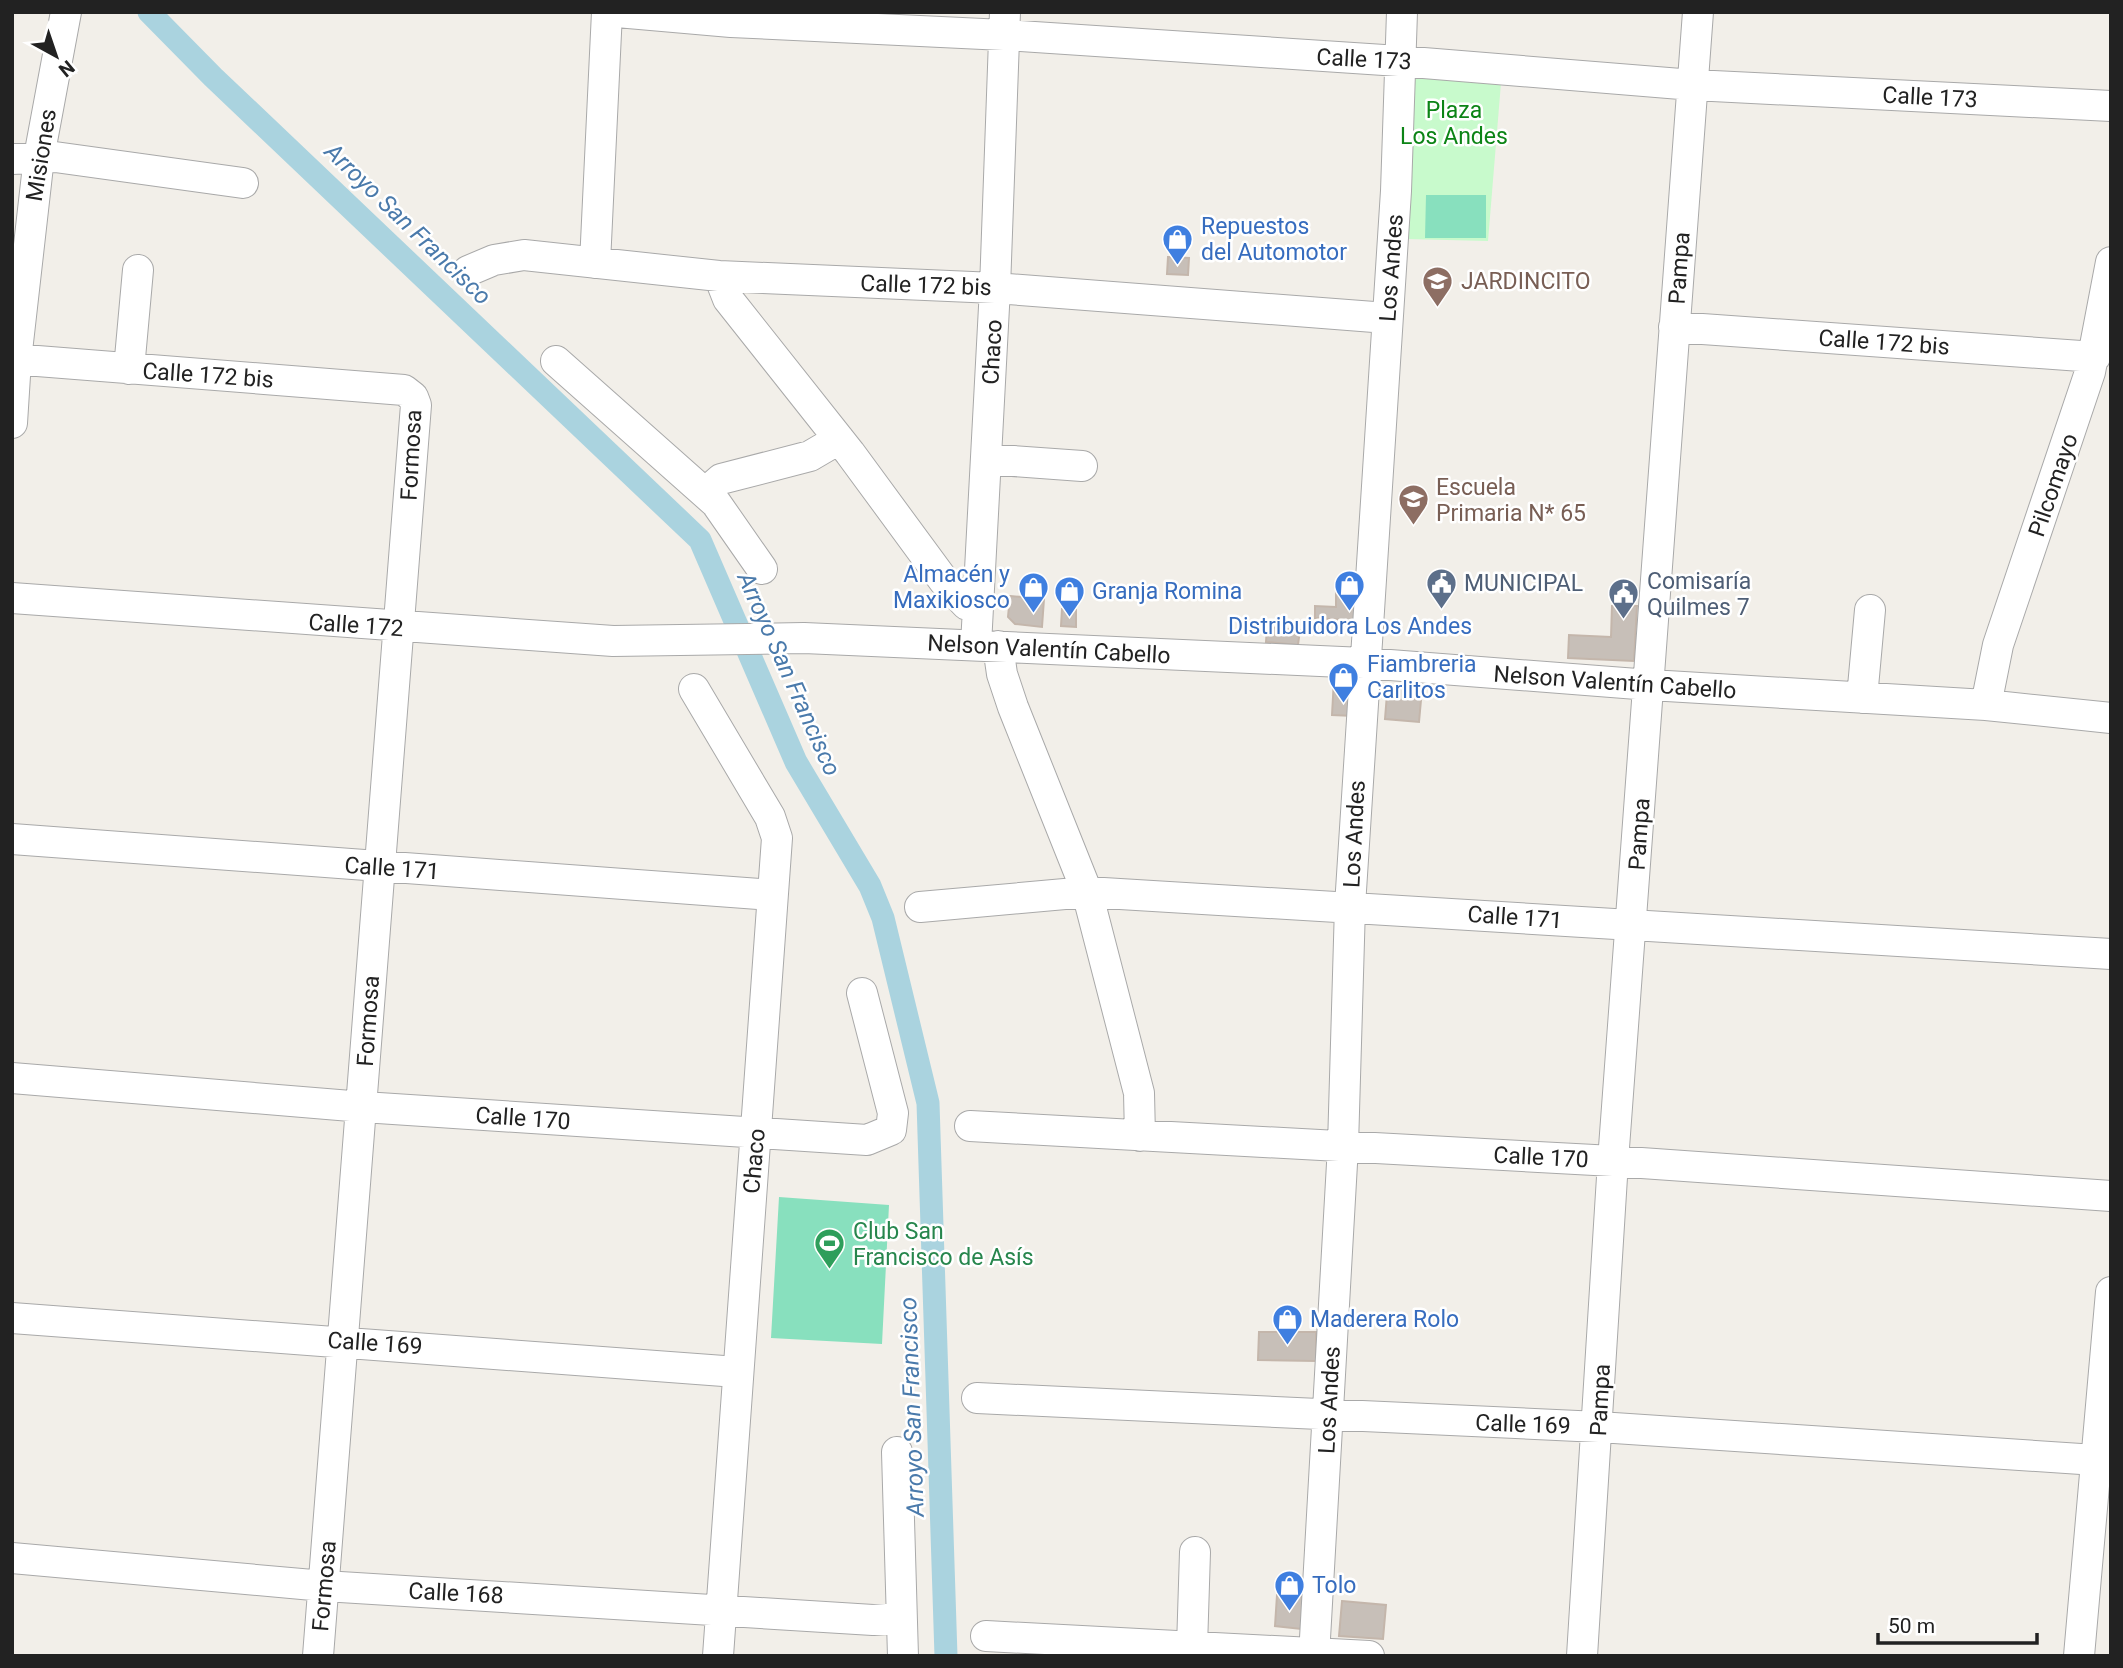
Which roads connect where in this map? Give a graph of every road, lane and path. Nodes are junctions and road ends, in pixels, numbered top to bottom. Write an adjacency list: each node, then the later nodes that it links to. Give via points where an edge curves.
1 (66, 12): 10 (street, Misiones)
2 (607, 12): 13 (street)
3 (617, 12): 6 (street, Calle 173, via 731,22)
4 (1402, 12): 7 (street, Los Andes)
5 (1698, 12): 8 (street, Pampa)
6 (1004, 24): 7 (street, Calle 173); 17 (street, Chaco)
7 (1399, 61): 8 (street, Calle 173); 18 (street, Los Andes)
8 (1693, 85): 9 (street, Calle 173); 19 (street, Pampa)
9 (2111, 106)
10 (26, 158): 11 (street); 21 (street, Misiones)
11 (243, 183)
12 (2111, 262): 20 (street, Pilcomayo)
13 (595, 263): 15 (street, Calle 172 bis, via 524,255); 16 (street, Calle 172 bis)
14 (138, 270): 23 (street)
15 (468, 271)
16 (719, 276): 17 (street, Calle 172 bis); 26 (street, via 729,299)
17 (995, 288): 18 (street, Calle 172 bis); 27 (street, Chaco)
18 (1387, 317): 37 (street, Los Andes)
19 (1674, 327): 20 (street, Calle 172 bis); 38 (street, Pampa)
20 (2095, 357): 41 (street, Pilcomayo, via 1998,646)
21 (14, 359): 23 (street, Calle 172 bis); 25 (street, Misiones)
22 (556, 361): 29 (street)
23 (129, 369): 24 (street, Calle 172 bis)
24 (404, 390): 34 (street, Formosa, via 416,405)
25 (12, 424)
26 (839, 439): 29 (street, via 810,456 721,479); 32 (street, via 944,581 967,605)
27 (986, 459): 28 (street); 32 (street, Chaco)
28 (1082, 466)
29 (705, 494): 30 (street)
30 (762, 569)
31 (12, 598): 34 (street, Calle 172)
32 (978, 607): 36 (street, Chaco)
33 (1870, 610): 40 (street)
34 (400, 628): 35 (street, Calle 172, via 613,641); 44 (street, Formosa)
35 (700, 641): 36 (street, Nelson Valentín Cabello, via 779,638)
36 (987, 645): 37 (street, Nelson Valentín Cabello); 45 (street, Chaco)
37 (1364, 663): 38 (street, Nelson Valentín Cabello); 47 (street, Los Andes)
38 (1650, 685): 40 (street, Nelson Valentín Cabello); 49 (street, Pampa)
39 (694, 689): 46 (street, Chaco, via 775,827)
40 (1862, 698): 41 (street, Nelson Valentín Cabello)
41 (1986, 705): 42 (street, Nelson Valentín Cabello)
42 (2111, 718)
43 (12, 839): 44 (street, Calle 171)
44 (378, 867): 46 (street, Calle 171); 53 (street, Formosa)
45 (1087, 892): 47 (street, Calle 171); 48 (street, Calle 171); 56 (street, Chaco, via 1139,1093)
46 (772, 895): 55 (street, Chaco)
47 (1350, 906): 49 (street, Calle 171); 57 (street, Los Andes)
48 (920, 908)
49 (1632, 925): 50 (street, Calle 171); 58 (street, Pampa)
50 (2111, 954)
51 (862, 993): 55 (street, Calle 170, via 893,1113 891,1130 867,1140)
52 (12, 1078): 53 (street, Calle 170)
53 (363, 1107): 55 (street, Calle 170); 62 (street, Formosa)
54 (970, 1126): 56 (street, Calle 170)
55 (756, 1135): 63 (street, Chaco)
56 (1140, 1136): 57 (street, Calle 170)
57 (1343, 1146): 58 (street, Calle 170); 65 (street, Los Andes)
58 (1613, 1161): 59 (street, Calle 170); 66 (street, Pampa)
59 (2111, 1196)
60 (2111, 1292): 68 (street)
61 (12, 1318): 62 (street, Calle 169)
62 (343, 1340): 63 (street, Calle 169); 71 (street, Formosa)
63 (737, 1372): 72 (street, Chaco)
64 (977, 1398): 65 (street, Calle 169)
65 (1328, 1416): 66 (street, Calle 169); 77 (street, Los Andes)
66 (1599, 1427): 68 (street, Calle 169); 82 (street, Pampa)
67 (897, 1452): 73 (street)
68 (2102, 1460): 83 (street)
69 (1195, 1552): 75 (street)
70 (12, 1558): 71 (street, Calle 168)
71 (324, 1586): 72 (street, Calle 168); 78 (street, Formosa)
72 (721, 1609): 73 (street, Calle 168); 79 (street, Chaco)
73 (901, 1618): 80 (street)
74 (986, 1636): 76 (street)
75 (1192, 1647): 76 (street); 77 (street)
76 (1061, 1648)
77 (1315, 1654): 81 (street)
78 (318, 1656)
79 (718, 1656)
80 (903, 1656)
81 (1369, 1656)
82 (1582, 1656)
83 (2079, 1656)

